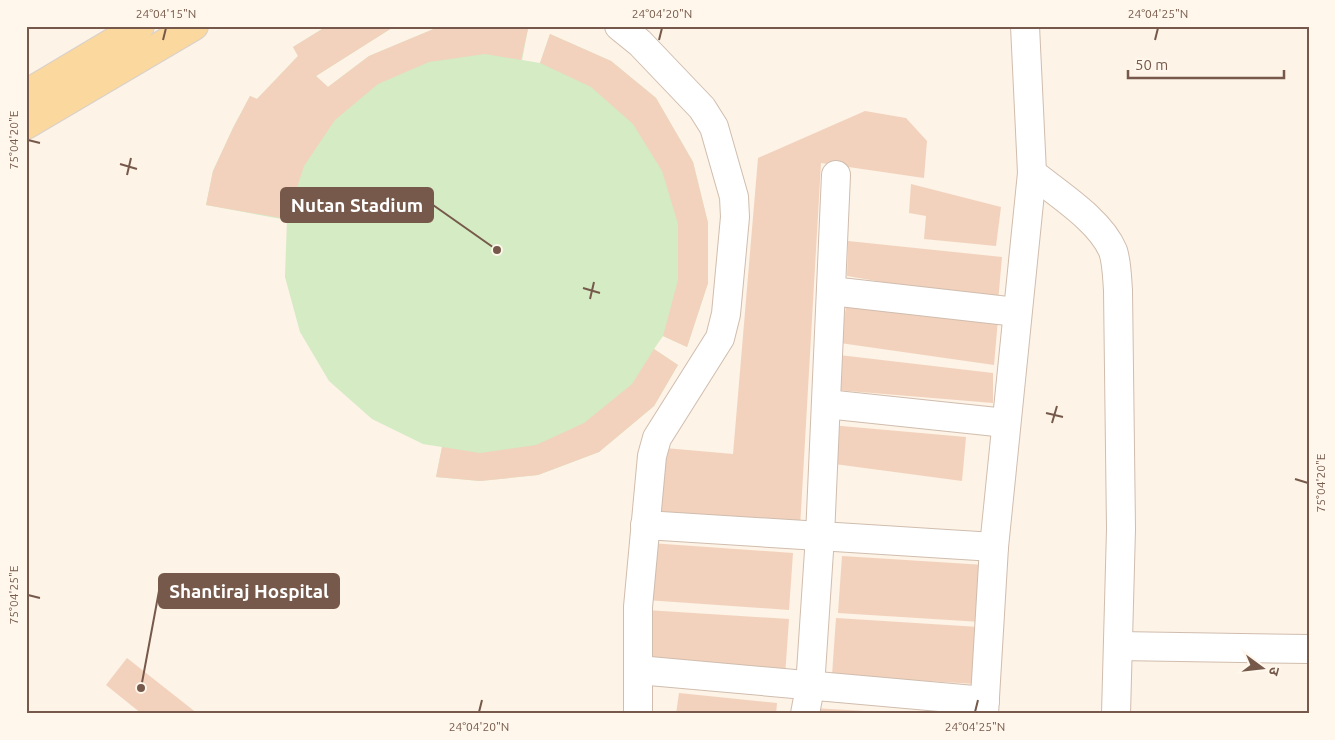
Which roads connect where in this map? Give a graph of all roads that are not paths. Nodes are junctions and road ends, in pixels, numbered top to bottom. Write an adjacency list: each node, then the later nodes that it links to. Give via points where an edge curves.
1 (140, 26): 5 (main road)
2 (194, 26): 6 (main road)
3 (619, 26): 13 (street, via 640,43 702,108 714,127 734,197 736,217 726,314 720,338 657,438)
4 (1025, 26): 7 (street)
5 (26, 94)
6 (26, 125)
7 (1032, 173): 10 (street); 16 (street, via 1096,226 1114,254 1118,290 1121,529)
8 (836, 175): 9 (street)
9 (831, 291): 10 (street); 11 (street)
10 (1017, 312): 12 (street)
11 (826, 404): 12 (street); 14 (street)
12 (1006, 423): 15 (street)
13 (645, 525): 14 (street); 18 (street, via 638,607)
14 (820, 536): 15 (street); 19 (street)
15 (994, 548): 20 (street)
16 (1118, 646): 17 (street); 23 (street)
17 (1309, 649)
18 (638, 670): 19 (street); 21 (street)
19 (810, 687): 20 (street); 22 (street)
20 (984, 707)
21 (638, 714)
22 (805, 714)
23 (1116, 714)

